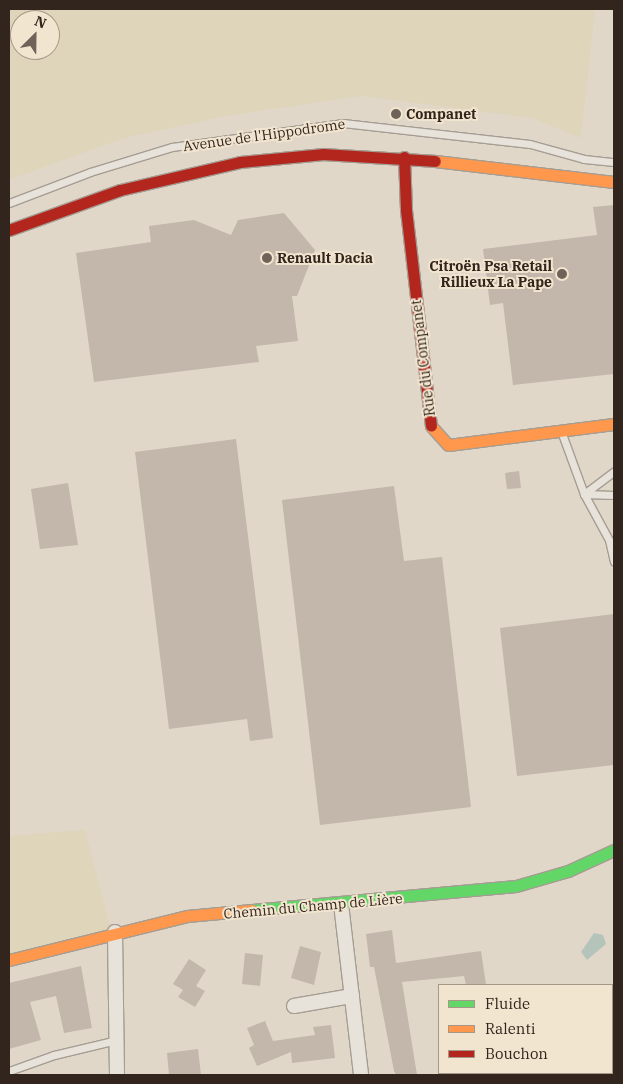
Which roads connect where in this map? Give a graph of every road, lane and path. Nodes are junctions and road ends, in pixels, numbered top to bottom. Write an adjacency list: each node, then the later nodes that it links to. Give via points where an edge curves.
1 (404, 156): 3 (street, Avenue de l'Hippodrome, via 584,182); 5 (street, Avenue de l'Hippodrome, via 324,154 240,162 120,190); 9 (street, Rue du Companet, via 406,210 431,428 448,445)
2 (614, 162): 4 (lane, Avenue de l'Hippodrome, via 584,159 530,144 344,123 172,147 90,172)
3 (614, 182)
4 (9, 203)
5 (37, 220): 6 (street, Avenue de l'Hippodrome); 7 (street, Avenue de l'Hippodrome)
6 (9, 230)
7 (9, 238)
8 (614, 424): 9 (street, Rue du Companet)
9 (560, 430): 11 (lane)
10 (614, 471): 11 (lane)
11 (584, 494): 12 (lane); 13 (lane, via 609,540)
12 (614, 495)
13 (614, 561)
14 (614, 850): 15 (street, Chemin du Champ de Lière, via 568,871 516,886)
15 (341, 904): 16 (street, Chemin du Champ de Lière, via 187,916); 18 (street)
16 (115, 932): 17 (street, Chemin du Champ de Lière); 20 (street)
17 (9, 960)
18 (352, 996): 19 (street); 23 (street)
19 (294, 1006)
20 (117, 1040): 21 (lane); 22 (street)
21 (9, 1070)
22 (117, 1075)
23 (361, 1075)

